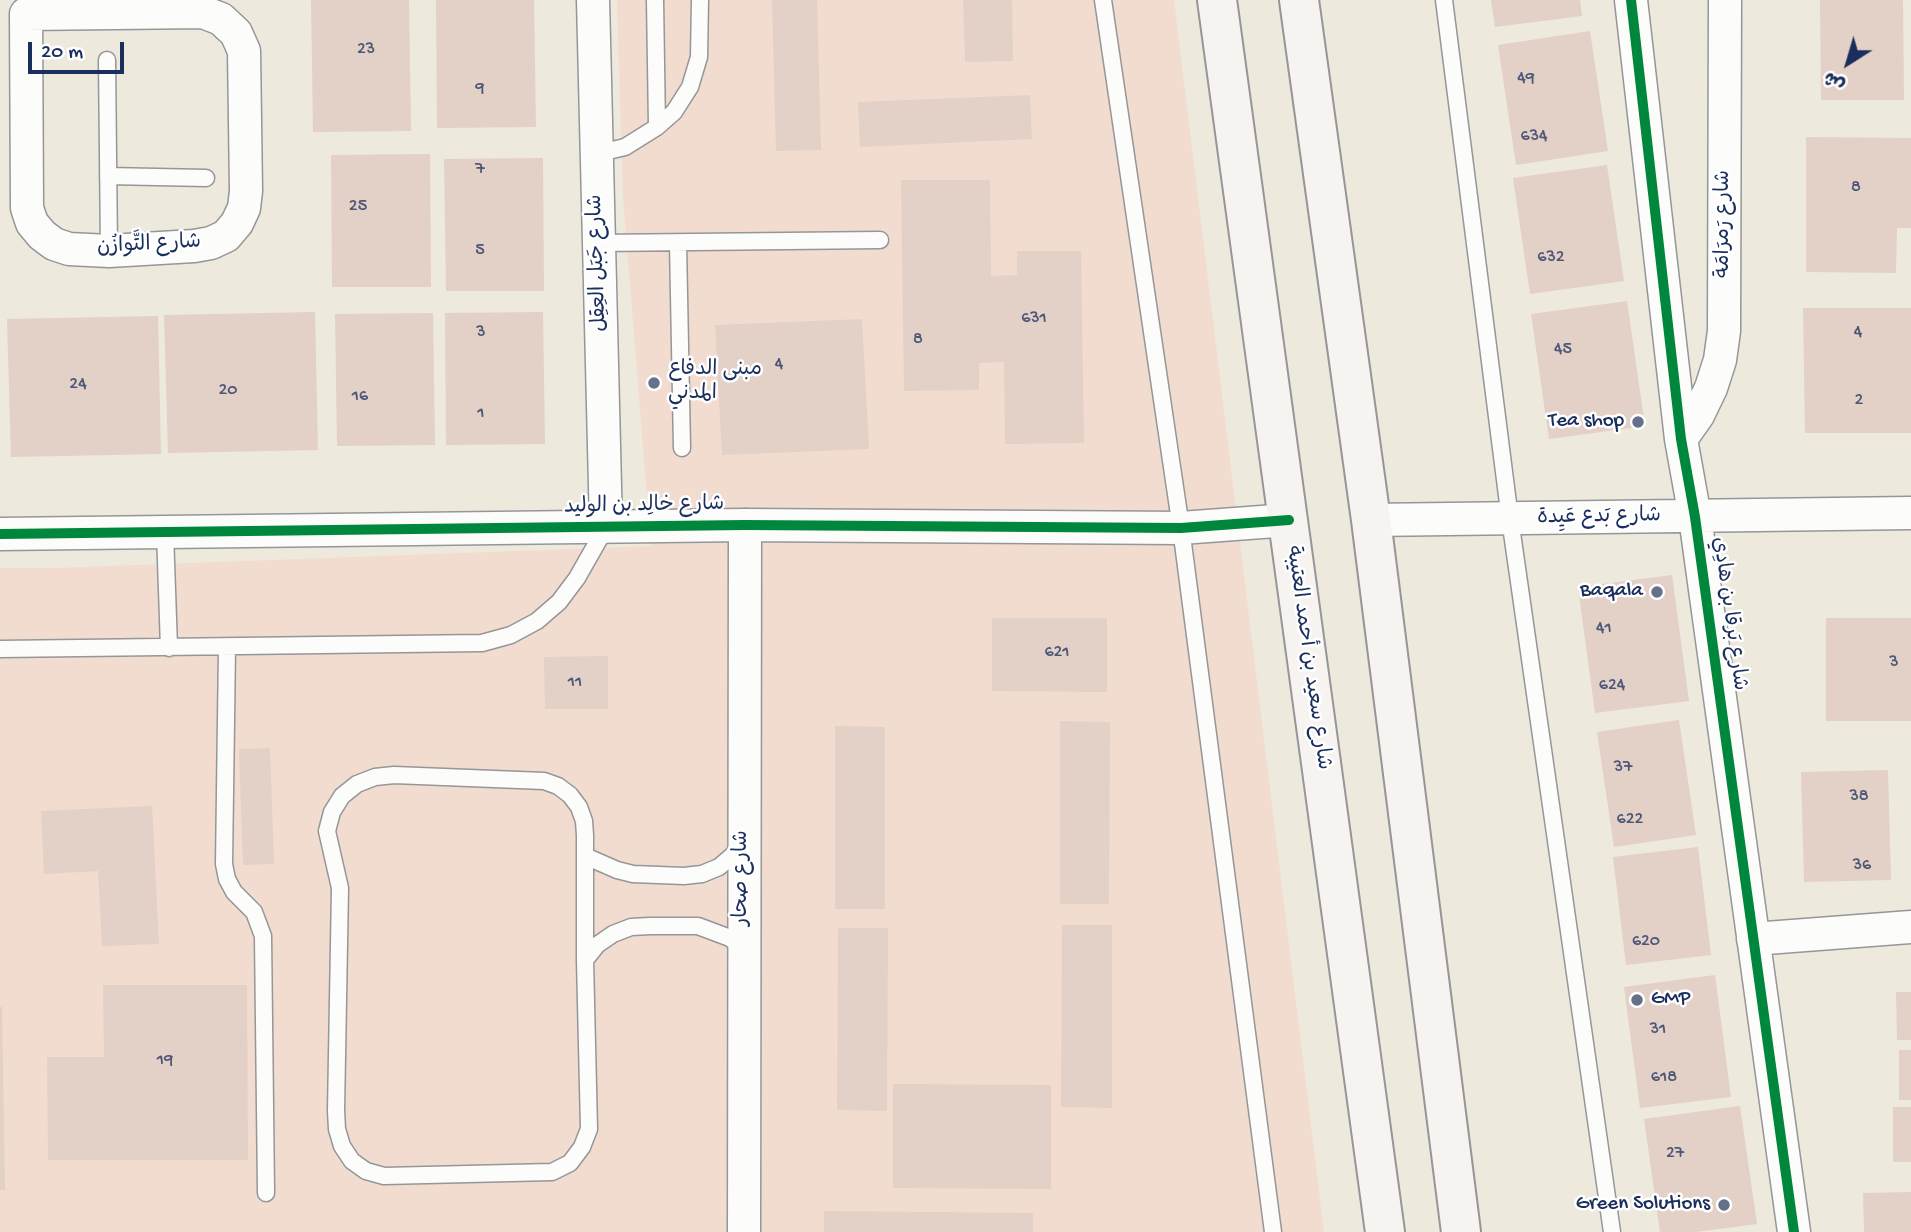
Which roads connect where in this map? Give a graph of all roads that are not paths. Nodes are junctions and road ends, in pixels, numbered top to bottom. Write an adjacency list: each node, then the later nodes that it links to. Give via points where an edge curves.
1 (593, 0): 13 (street, شارع جَبَل العِقِل)
2 (655, 0): 12 (lane)
3 (700, 0): 12 (lane, via 699,57 690,87 674,113)
4 (1103, 0): 29 (lane)
5 (1217, 0): 25 (main road, شارع سعيد بن أحمد العتيبة)
6 (1299, 0): 26 (main road)
7 (1444, 0): 24 (lane)
8 (1631, 0): 20 (street, شارع بَرقا بن هادِي)
9 (1725, 0): 20 (street, شارع رَمرَامَة, via 1724,331 1711,388)
10 (13, 14): 19 (street, شارع التَّوازُن, via 27,208 32,223 54,244); 19 (street, شارع التَّوازُن, via 203,12 221,19 236,33 244,51 246,191 237,223 226,236 211,243)
11 (107, 60): 14 (lane)
12 (657, 127): 13 (lane, via 625,147)
13 (595, 153): 17 (street, شارع جَبَل العِقِل)
14 (108, 176): 15 (lane); 19 (lane)
15 (206, 178)
16 (880, 240): 18 (lane)
17 (600, 243): 18 (lane); 28 (street, شارع جَبَل العِقِل)
18 (678, 243): 21 (lane)
19 (110, 251)
20 (1681, 439): 23 (street, شارع بَرقا بن هادِي)
21 (682, 448)
22 (1911, 513): 23 (street, شارع بَدع عَيِدة)
23 (1695, 517): 24 (street, شارع بَدع عَيِدة); 38 (street, شارع بَرقا بن هادِي)
24 (1510, 519): 26 (street, شارع بَدع عَيِدة); 46 (lane)
25 (1289, 520): 29 (street, شارع خالِد بن الوليد); 44 (main road, شارع سعيد بن أحمد العتيبة)
26 (1371, 520): 45 (main road)
27 (745, 524): 28 (street, شارع خالِد بن الوليد); 29 (street, شارع خالِد بن الوليد); 35 (street, شارع صحار)
28 (606, 527): 30 (street, شارع خالِد بن الوليد); 33 (lane, via 559,602 511,635 453,645)
29 (1181, 528): 43 (lane)
30 (165, 532): 31 (street, شارع خالِد بن الوليد); 32 (lane)
31 (0, 534)
32 (169, 648): 33 (lane); 34 (lane)
33 (227, 648): 41 (lane, via 224,864 234,892 254,912 263,936)
34 (0, 649)
35 (743, 839): 36 (lane, via 719,867 702,874 634,874); 39 (street, شارع صحار)
36 (586, 856): 40 (lane); 40 (lane, via 579,807 558,786 544,781 375,776 342,796 327,831 340,888 337,1129 352,1161 384,1176 533,1174 570,1163 589,1129)
37 (1911, 927): 38 (street)
38 (1753, 939): 47 (street, شارع بَرقا بن هادِي)
39 (743, 949): 40 (lane, via 730,938 698,926 650,926 613,934); 42 (street, شارع صحار)
40 (585, 960)
41 (266, 1193)
42 (744, 1232)
43 (1273, 1232)
44 (1385, 1232)
45 (1461, 1232)
46 (1612, 1232)
47 (1794, 1232)

